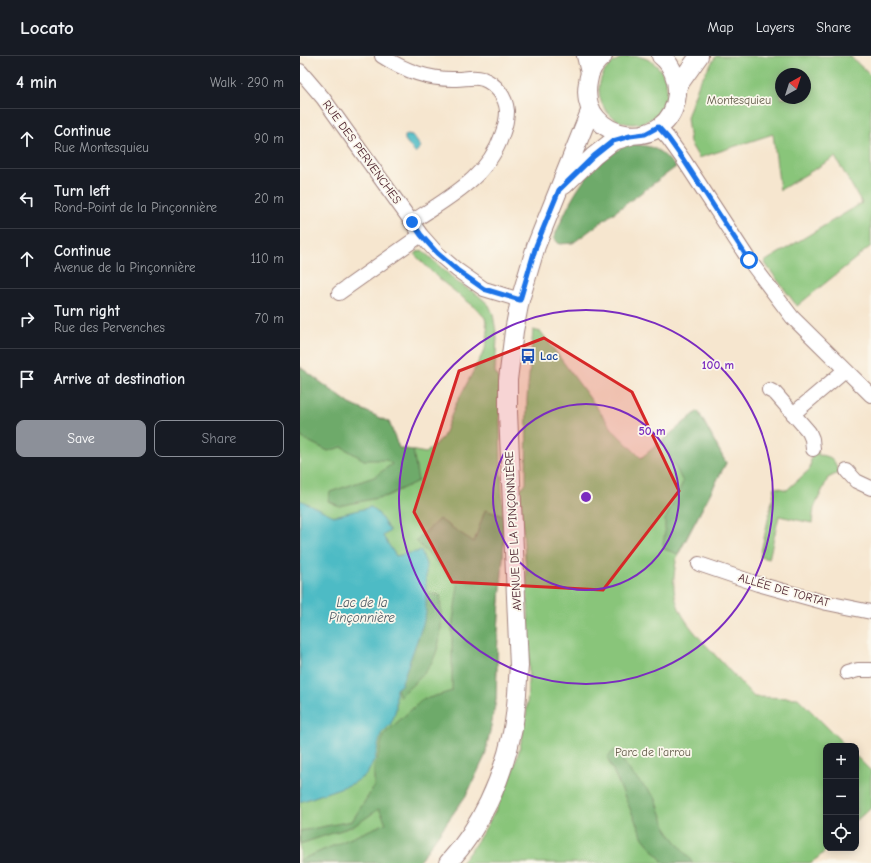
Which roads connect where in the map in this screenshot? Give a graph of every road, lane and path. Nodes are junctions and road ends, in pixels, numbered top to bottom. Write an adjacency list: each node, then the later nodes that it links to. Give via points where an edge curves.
1 (382, 56): 13 (street, via 418,75 437,79 483,79 498,90 507,106 501,140 482,170 462,189)
2 (584, 56): 7 (street)
3 (603, 56): 7 (main road)
4 (661, 56): 8 (main road, via 673,71)
5 (699, 56): 8 (main road)
6 (300, 70): 13 (street, RUE DES PERVENCHES)
7 (588, 77): 9 (main road, via 587,99)
8 (677, 87): 10 (main road, via 676,102 669,116)
9 (591, 109): 11 (main road, via 600,122 614,132); 12 (main road, AVENUE DE LA PINÇONNIÈRE)
10 (658, 127): 11 (main road, AVENUE DE LA PINÇONNIÈRE, via 645,134); 17 (street, via 683,159 749,260 792,317)
11 (630, 136): 12 (main road, AVENUE DE LA PINÇONNIÈRE, via 613,141)
12 (559, 190): 16 (main road, AVENUE DE LA PINÇONNIÈRE, via 536,246)
13 (412, 222): 14 (street, RUE DES PERVENCHES)
14 (421, 235): 15 (street); 16 (street, RUE DES PERVENCHES, via 437,253 484,289)
15 (339, 293)
16 (520, 300): 28 (main road, AVENUE DE LA PINÇONNIÈRE, via 508,380 519,666 517,700 504,764 493,793 460,850)
17 (845, 370): 19 (street); 20 (street)
18 (769, 390): 20 (street, via 775,393)
19 (871, 395)
20 (793, 414): 21 (street, via 808,432)
21 (813, 449)
22 (847, 471): 23 (street, via 856,481)
23 (871, 488)
24 (699, 564): 25 (street, ALLÉE DE TORTAT, via 758,584)
25 (871, 612)
26 (871, 670): 27 (street)
27 (847, 673)
28 (448, 863)

